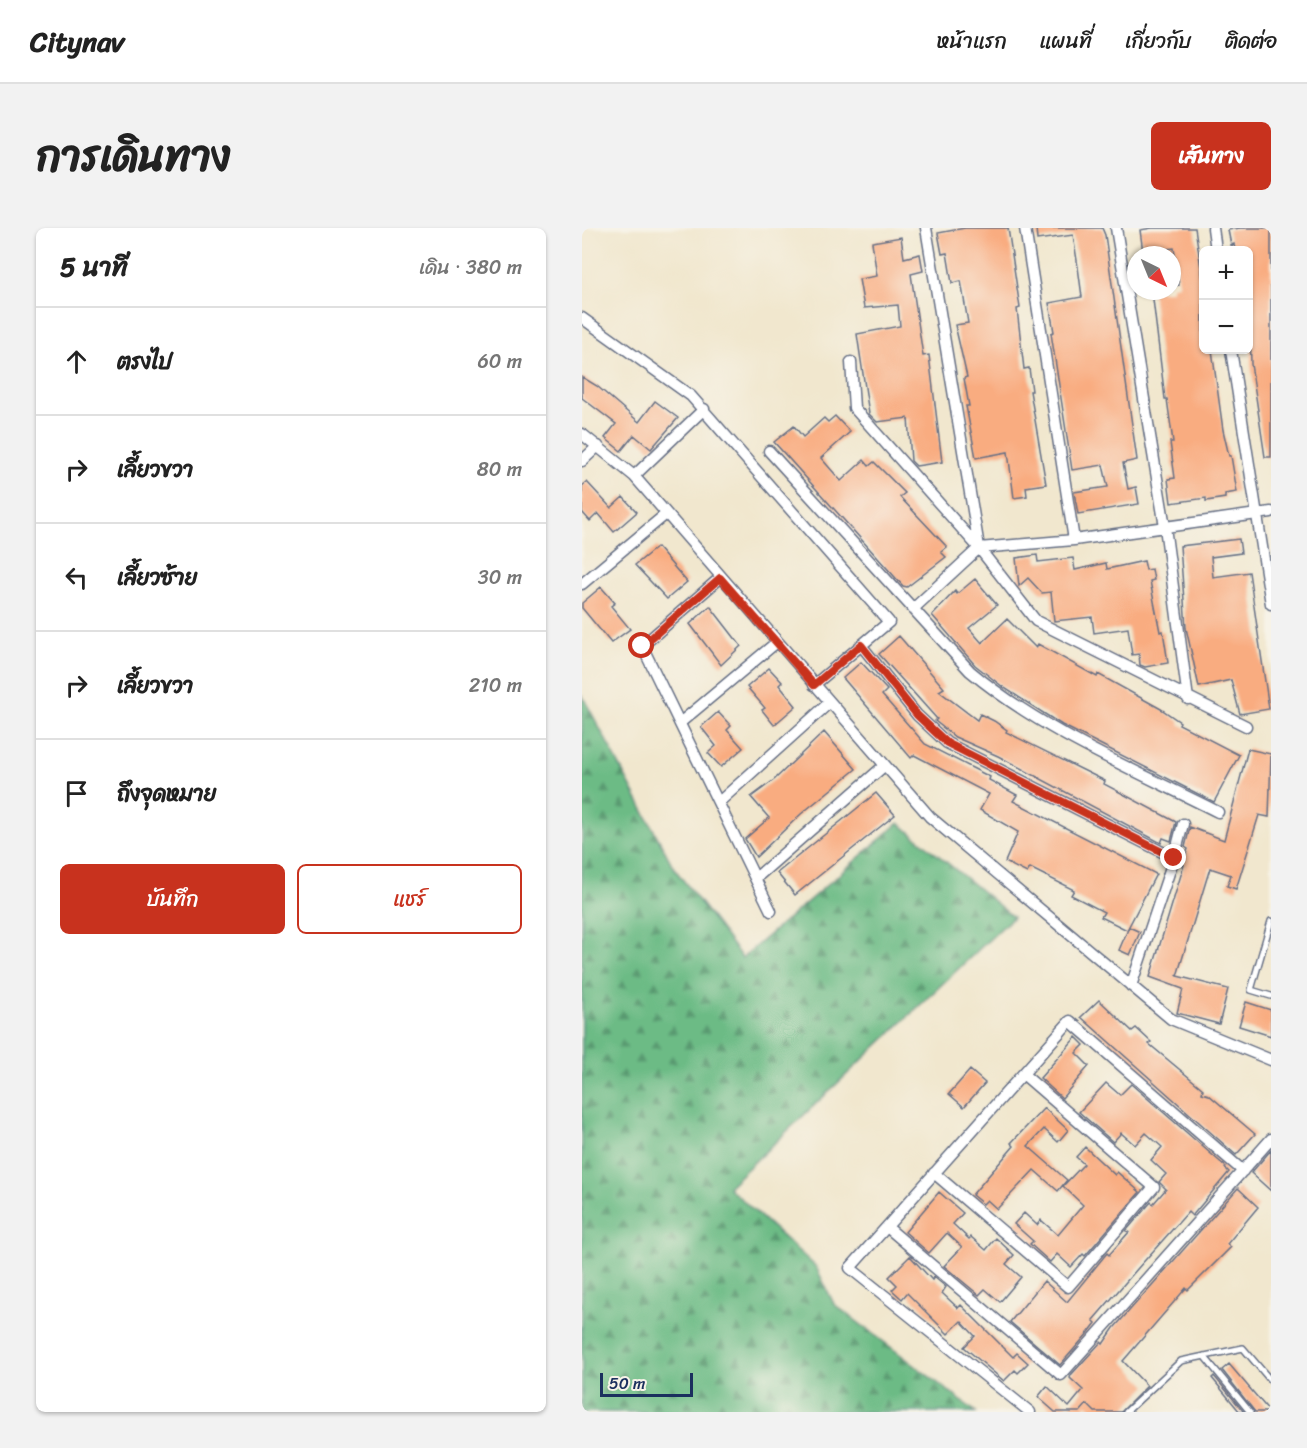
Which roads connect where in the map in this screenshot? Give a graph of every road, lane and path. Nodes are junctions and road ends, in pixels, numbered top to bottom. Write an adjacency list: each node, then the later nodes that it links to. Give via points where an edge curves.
1 (926, 228): 20 (street)
2 (1025, 228): 19 (street)
3 (1116, 228): 18 (street)
4 (1213, 228): 5 (street)
5 (1215, 246)
6 (582, 318): 9 (street)
7 (1233, 354): 17 (street)
8 (850, 362): 20 (street, via 854,408)
9 (704, 410): 14 (street); 26 (street, via 889,622)
10 (582, 434): 11 (street)
11 (598, 446): 13 (street); 14 (street)
12 (769, 451): 24 (street)
13 (582, 461)
14 (634, 476): 16 (street)
15 (1271, 512): 17 (street)
16 (666, 514): 21 (street); 22 (street)
17 (1256, 514): 18 (street); 23 (street)
18 (1165, 527): 19 (street); 28 (street)
19 (1074, 540): 20 (street)
20 (979, 548): 24 (street); 28 (street, via 1036,621)
21 (720, 578): 25 (street); 30 (street, via 642,646)
22 (582, 584)
23 (1271, 604)
24 (913, 609): 34 (street, via 970,671 1033,718)
25 (777, 642): 27 (street); 30 (street)
26 (861, 645): 27 (street); 36 (street, via 917,715 947,743)
27 (814, 685): 29 (street)
28 (1188, 699): 31 (street)
29 (829, 703): 32 (street); 33 (street)
30 (681, 723): 33 (street)
31 (1245, 726)
32 (885, 765): 37 (street); 40 (street, via 930,817)
33 (719, 802): 37 (street)
34 (1218, 812)
35 (1183, 824): 36 (street)
36 (1174, 858): 40 (street)
37 (757, 877): 38 (street)
38 (771, 911)
39 (1271, 921): 41 (lane, via 1251,990)
40 (1131, 986): 42 (street, via 1171,1019)
41 (1271, 996)
42 (1271, 1060)
43 (1023, 1074): 45 (street, via 1071,1021); 46 (street); 46 (street, via 1154,1187 1068,1287)
44 (1271, 1139): 45 (street)
45 (1243, 1171): 47 (street, via 1061,1376)
46 (934, 1173): 47 (street)
47 (887, 1227): 50 (street, via 850,1268)
48 (1204, 1356): 49 (lane, via 1243,1348); 51 (lane, via 1181,1361); 52 (lane)
49 (1271, 1381)
50 (1030, 1412)
51 (1126, 1412)
52 (1250, 1412)

